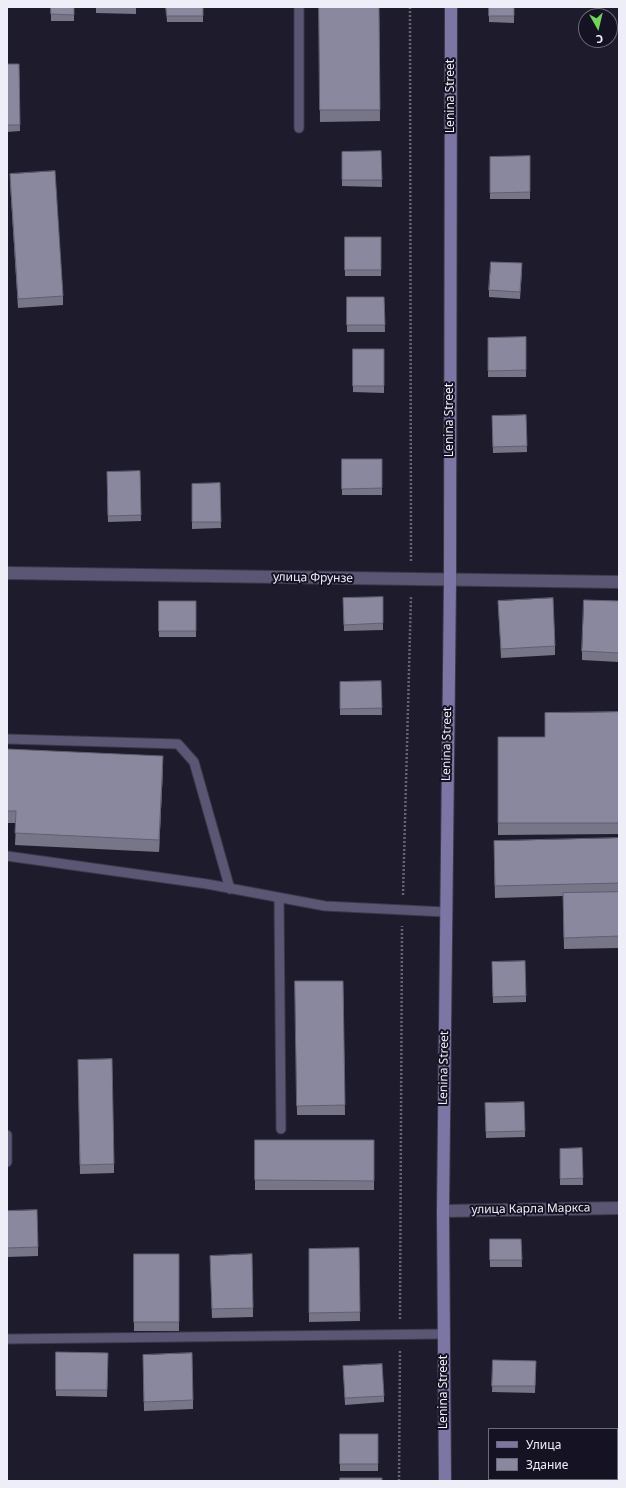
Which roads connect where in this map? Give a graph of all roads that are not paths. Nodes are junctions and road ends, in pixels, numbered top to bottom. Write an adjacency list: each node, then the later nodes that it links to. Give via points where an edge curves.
1 (299, 7): 3 (lane)
2 (451, 7): 5 (main road, Lenina Street)
3 (298, 128)
4 (7, 573): 5 (street, улица Фрунзе)
5 (450, 580): 6 (street, улица Фрунзе); 11 (main road, Lenina Street)
6 (619, 582)
7 (7, 739): 9 (lane, via 178,744 194,762)
8 (7, 856): 9 (lane)
9 (230, 889): 10 (lane)
10 (279, 898): 11 (lane, via 325,906); 12 (lane)
11 (445, 912): 16 (main road, Lenina Street)
12 (282, 1129)
13 (7, 1135): 14 (lane)
14 (7, 1162)
15 (619, 1208): 16 (street, улица Карла Маркса)
16 (443, 1211): 17 (main road, Lenina Street)
17 (444, 1334): 18 (lane); 19 (main road, Lenina Street)
18 (7, 1339)
19 (445, 1481)

